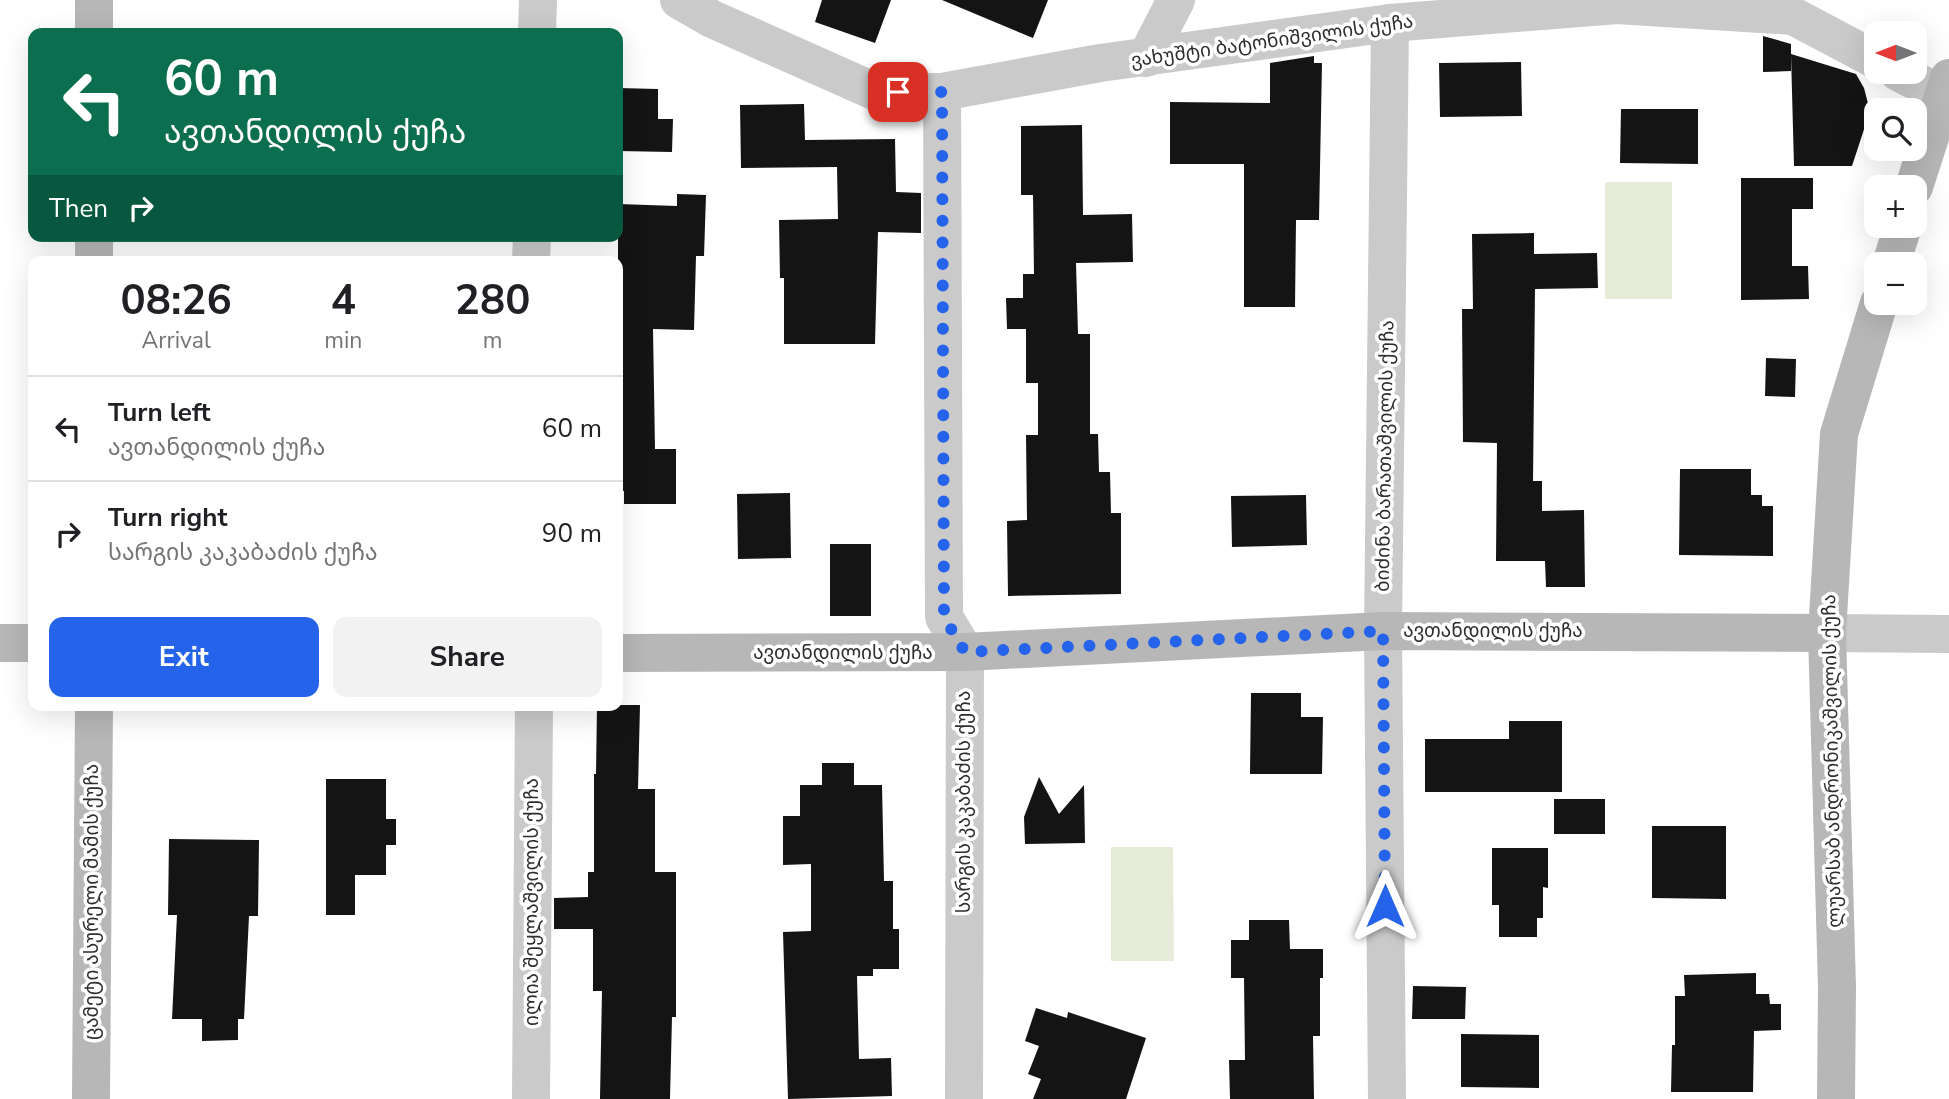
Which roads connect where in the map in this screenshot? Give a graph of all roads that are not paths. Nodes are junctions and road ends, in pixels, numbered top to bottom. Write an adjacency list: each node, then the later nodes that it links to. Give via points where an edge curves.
1 (94, 0): 7 (street)
2 (538, 0): 8 (street)
3 (679, 0): 13 (street, ვახუშტი ბატონიშვილის ქუჩა, via 876,92)
4 (1176, 0): 10 (street)
5 (1617, 3): 6 (street, ვახუშტი ბატონიშვილის ქუჩა); 9 (street, ვახუშტი ბატონიშვილის ქუჩა, via 1793,16)
6 (1390, 23): 10 (street, ვახუშტი ბატონიშვილის ქუჩა); 16 (street, ბიძინა ბარათაშვილის ქუჩა)
7 (94, 28)
8 (537, 28)
9 (1864, 54)
10 (1146, 58): 13 (street, ვახუშტი ბატონიშვილის ქუჩა)
11 (1927, 83): 12 (street)
12 (1947, 91): 14 (street)
13 (942, 92): 21 (street, via 944,617)
14 (1918, 175)
15 (1875, 315): 17 (street, ლუარსაბ ანდრონიკაშვილის ქუჩა, via 1839,434)
16 (1383, 631): 17 (street, ავთანდილის ქუჩა); 21 (street, ავთანდილის ქუჩა); 28 (street, ბიძინა ბარათაშვილის ქუჩა)
17 (1827, 632): 18 (street, ავთანდილის ქუჩა); 29 (street, ლუარსაბ ანდრონიკაშვილის ქუჩა)
18 (1949, 634)
19 (0, 643): 20 (street)
20 (28, 643)
21 (965, 652): 22 (street, ავთანდილის ქუჩა); 27 (street, სარგის კაკაბაძის ქუჩა)
22 (623, 653)
23 (94, 711): 25 (street, ცამეტი ასურელი მამის ქუჩა)
24 (534, 711): 26 (street, ილია შეყლაშვილის ქუჩა)
25 (91, 1099)
26 (531, 1099)
27 (964, 1099)
28 (1387, 1099)
29 (1836, 1099)

